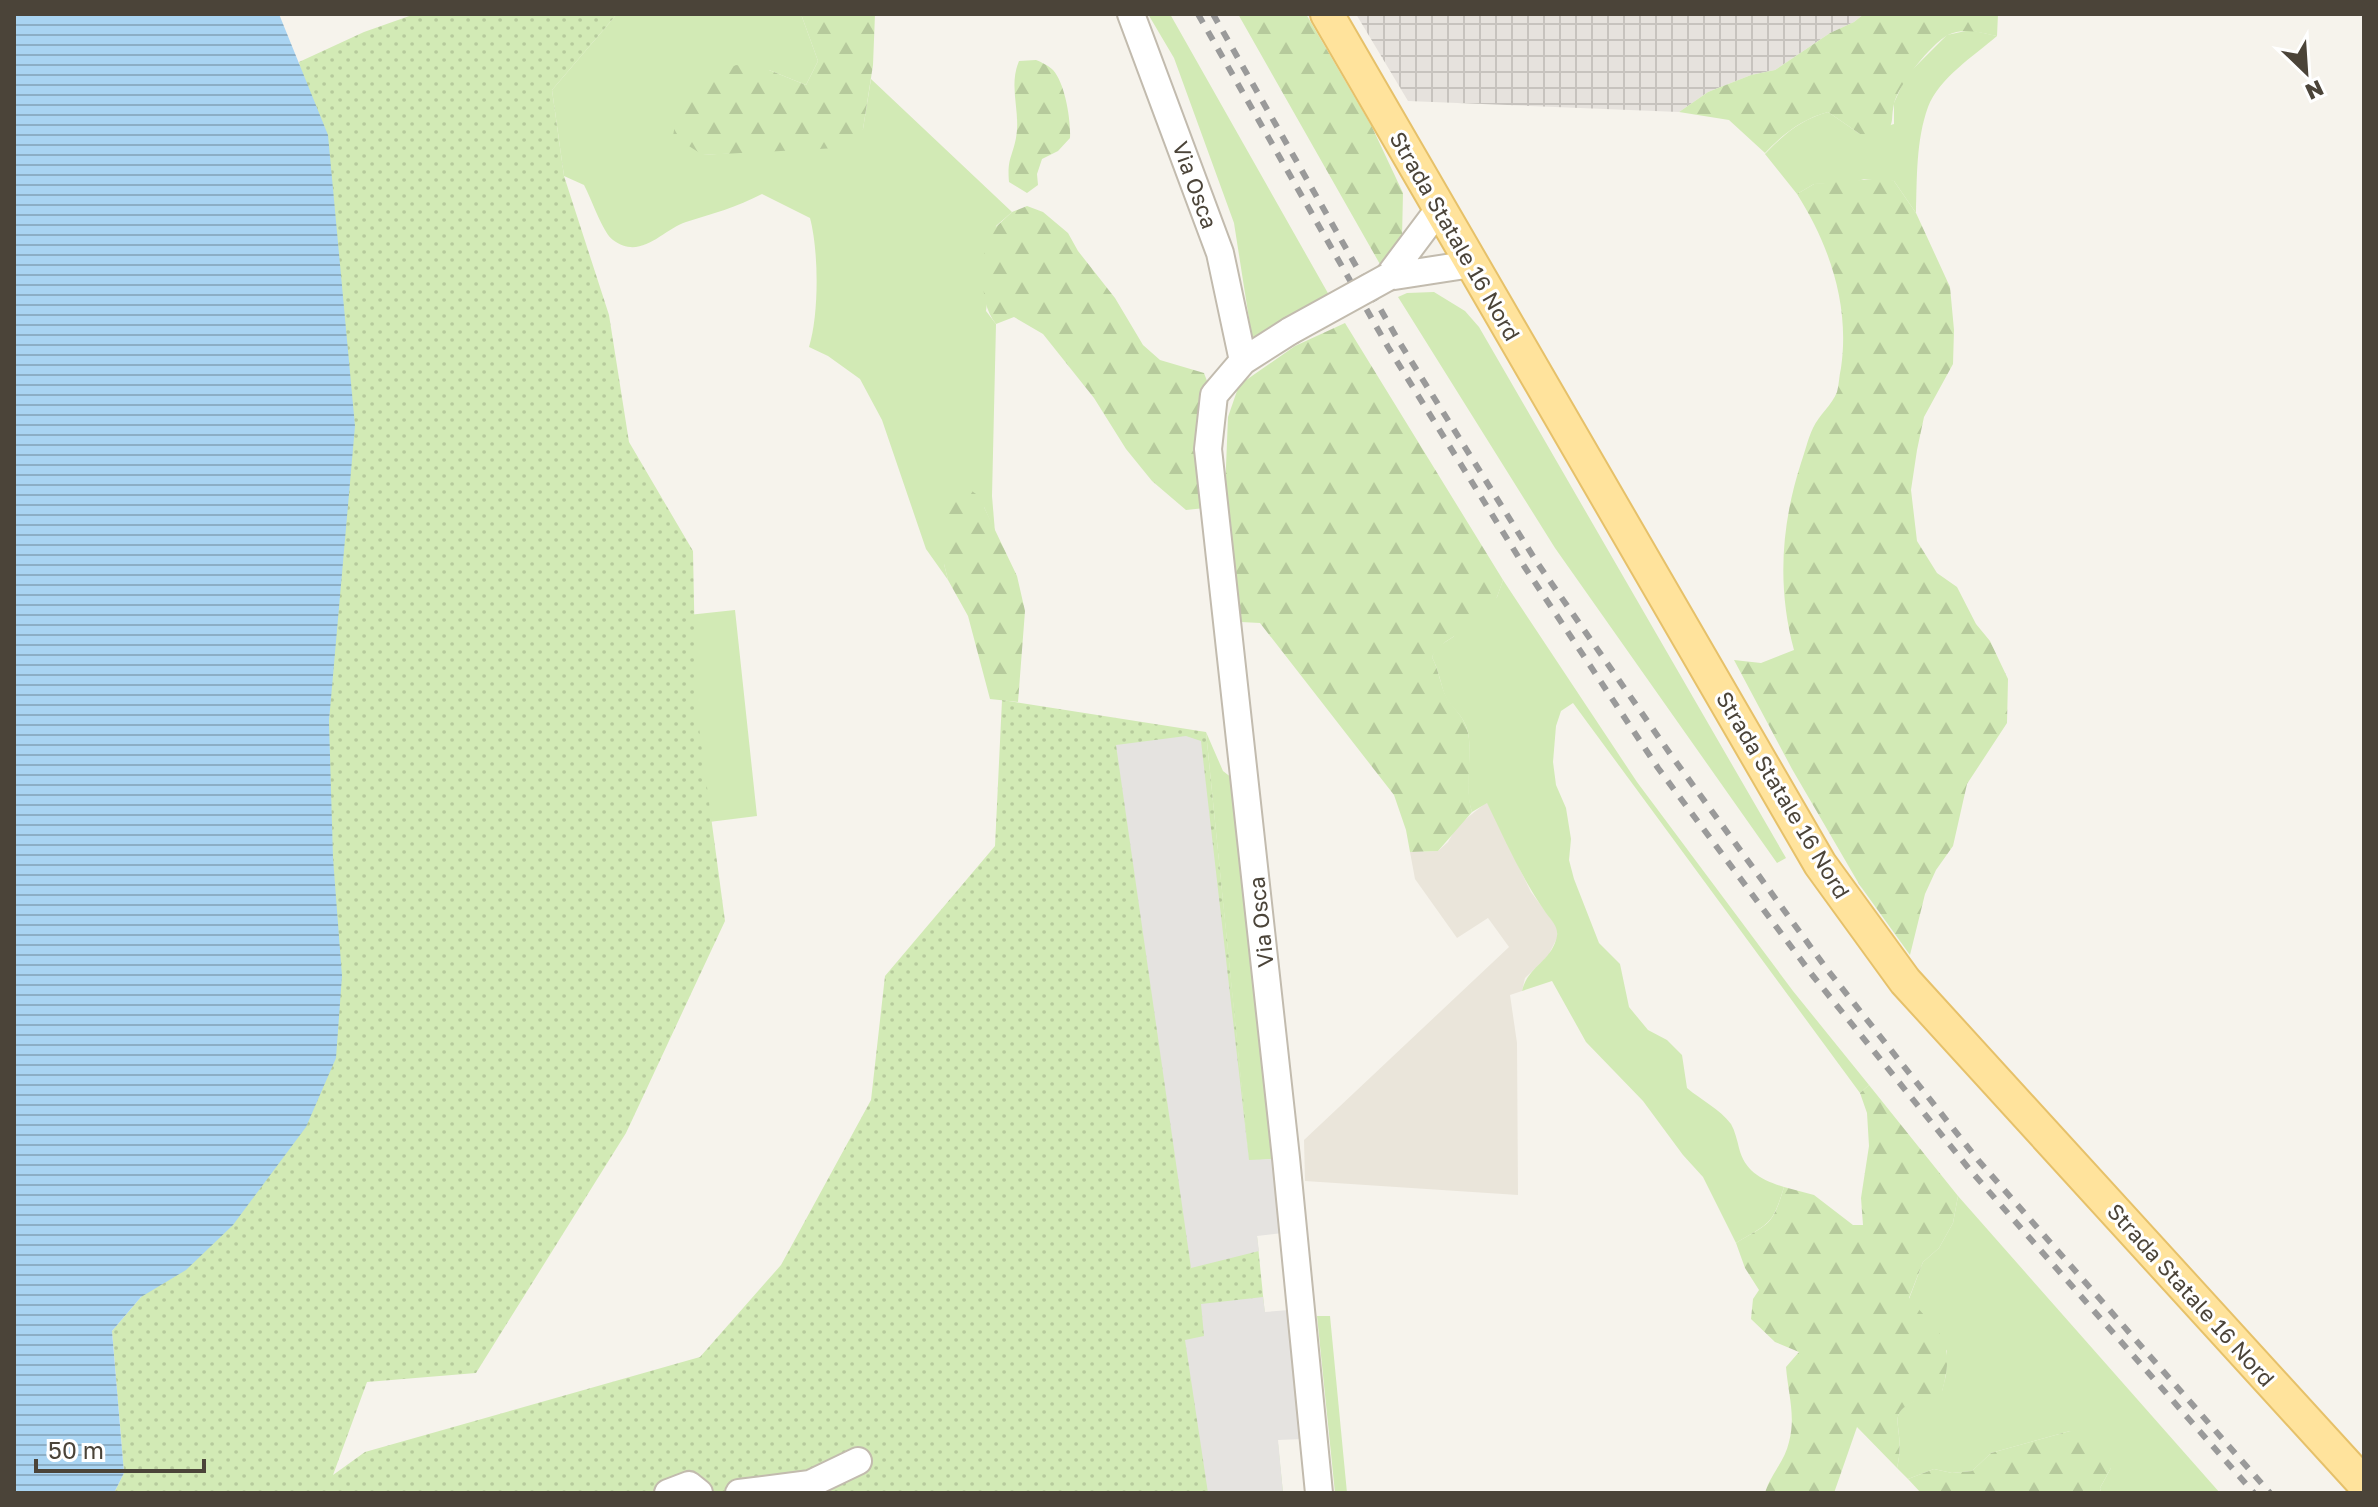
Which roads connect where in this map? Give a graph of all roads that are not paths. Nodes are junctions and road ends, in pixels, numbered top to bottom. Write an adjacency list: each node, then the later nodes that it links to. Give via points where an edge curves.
1 (1131, 14): 6 (street, Via Osca, via 1220,253)
2 (1327, 14): 3 (main road, Strada Statale 16 Nord)
3 (1439, 209): 4 (main road, Strada Statale 16 Nord); 5 (street)
4 (1472, 264): 5 (street); 8 (main road, Strada Statale 16 Nord, via 1820,864 1862,924 1905,981)
5 (1388, 277): 6 (street, Via Osca, bridge)
6 (1243, 361): 13 (street, Via Osca, via 1214,395 1208,449)
7 (858, 1461): 9 (street)
8 (2364, 1484)
9 (812, 1488): 12 (street)
10 (668, 1493): 11 (street, via 689,1485)
11 (699, 1493)
12 (739, 1493)
13 (1319, 1493)

